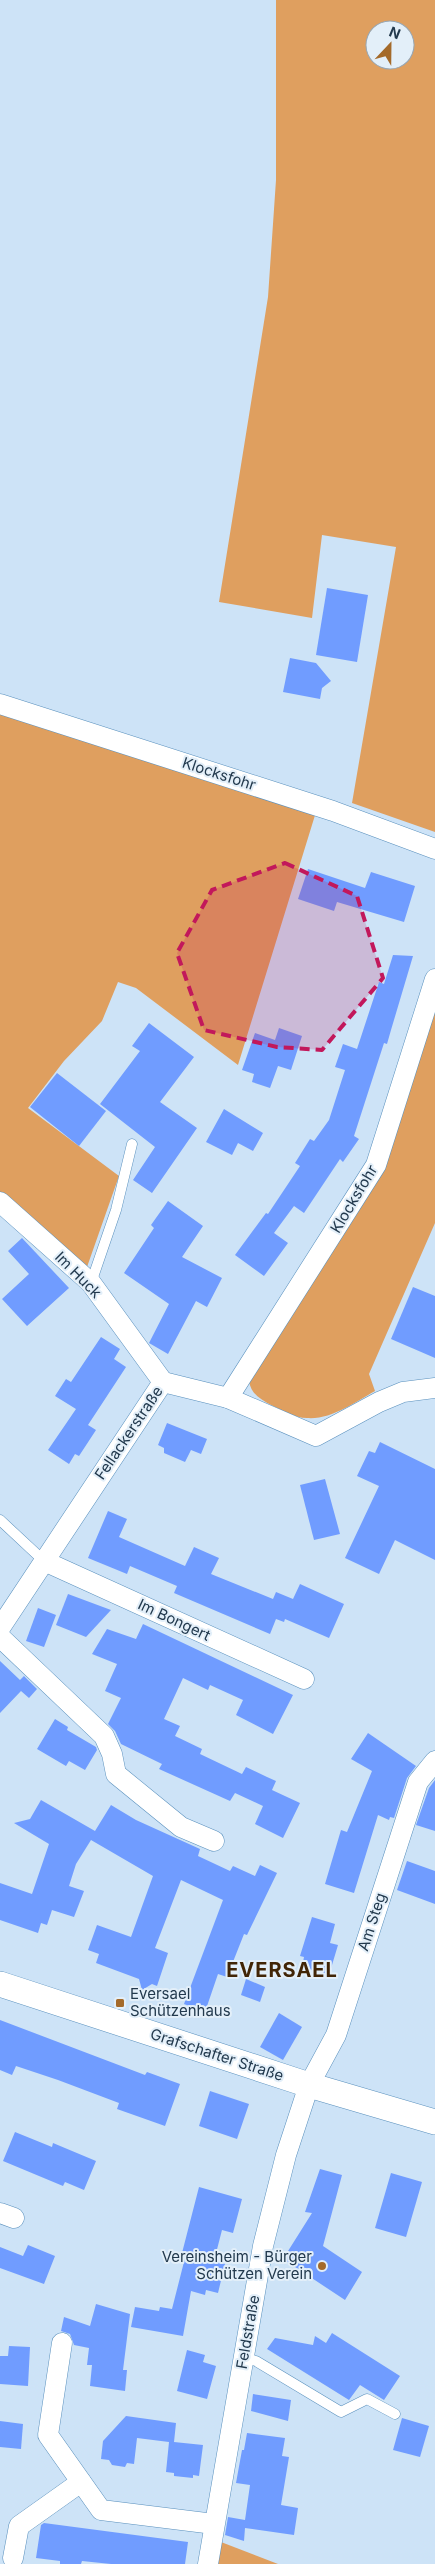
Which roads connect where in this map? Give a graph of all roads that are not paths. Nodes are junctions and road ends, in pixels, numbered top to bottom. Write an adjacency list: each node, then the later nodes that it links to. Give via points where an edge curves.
1 (0, 704): 2 (street, Klocksfohr, via 333,811)
2 (435, 849)
3 (435, 978): 9 (street, Klocksfohr, via 376,1165)
4 (132, 1144): 6 (lane, via 116,1210)
5 (0, 1202): 6 (street, Im Huck)
6 (90, 1283): 7 (street, Im Huck)
7 (163, 1382): 9 (street, Fellackerstraße); 11 (street, Fellackerstraße)
8 (435, 1388): 9 (street, Fellackerstraße, via 403,1392 316,1436)
9 (228, 1398)
10 (0, 1520): 11 (lane)
11 (44, 1561): 12 (street, Fellackerstraße); 14 (street, Im Bongert)
12 (0, 1628)
13 (0, 1637): 16 (street, via 104,1736 116,1774 181,1827)
14 (304, 1679)
15 (435, 1761): 18 (street, Am Steg, via 418,1782 336,2035)
16 (214, 1841)
17 (0, 1984): 18 (street, Grafschafter Straße)
18 (309, 2085): 19 (street, Grafschafter Straße); 21 (street, Feldstraße, via 286,2155 263,2246)
19 (435, 2122)
20 (62, 2343): 23 (street, via 48,2435)
21 (243, 2358): 22 (lane, via 256,2361 341,2412 367,2399); 24 (street, Feldstraße)
22 (395, 2414)
23 (81, 2482): 24 (street, via 101,2510); 25 (street, via 19,2526)
24 (214, 2524): 26 (street, Feldstraße)
25 (13, 2558)
26 (208, 2564)

